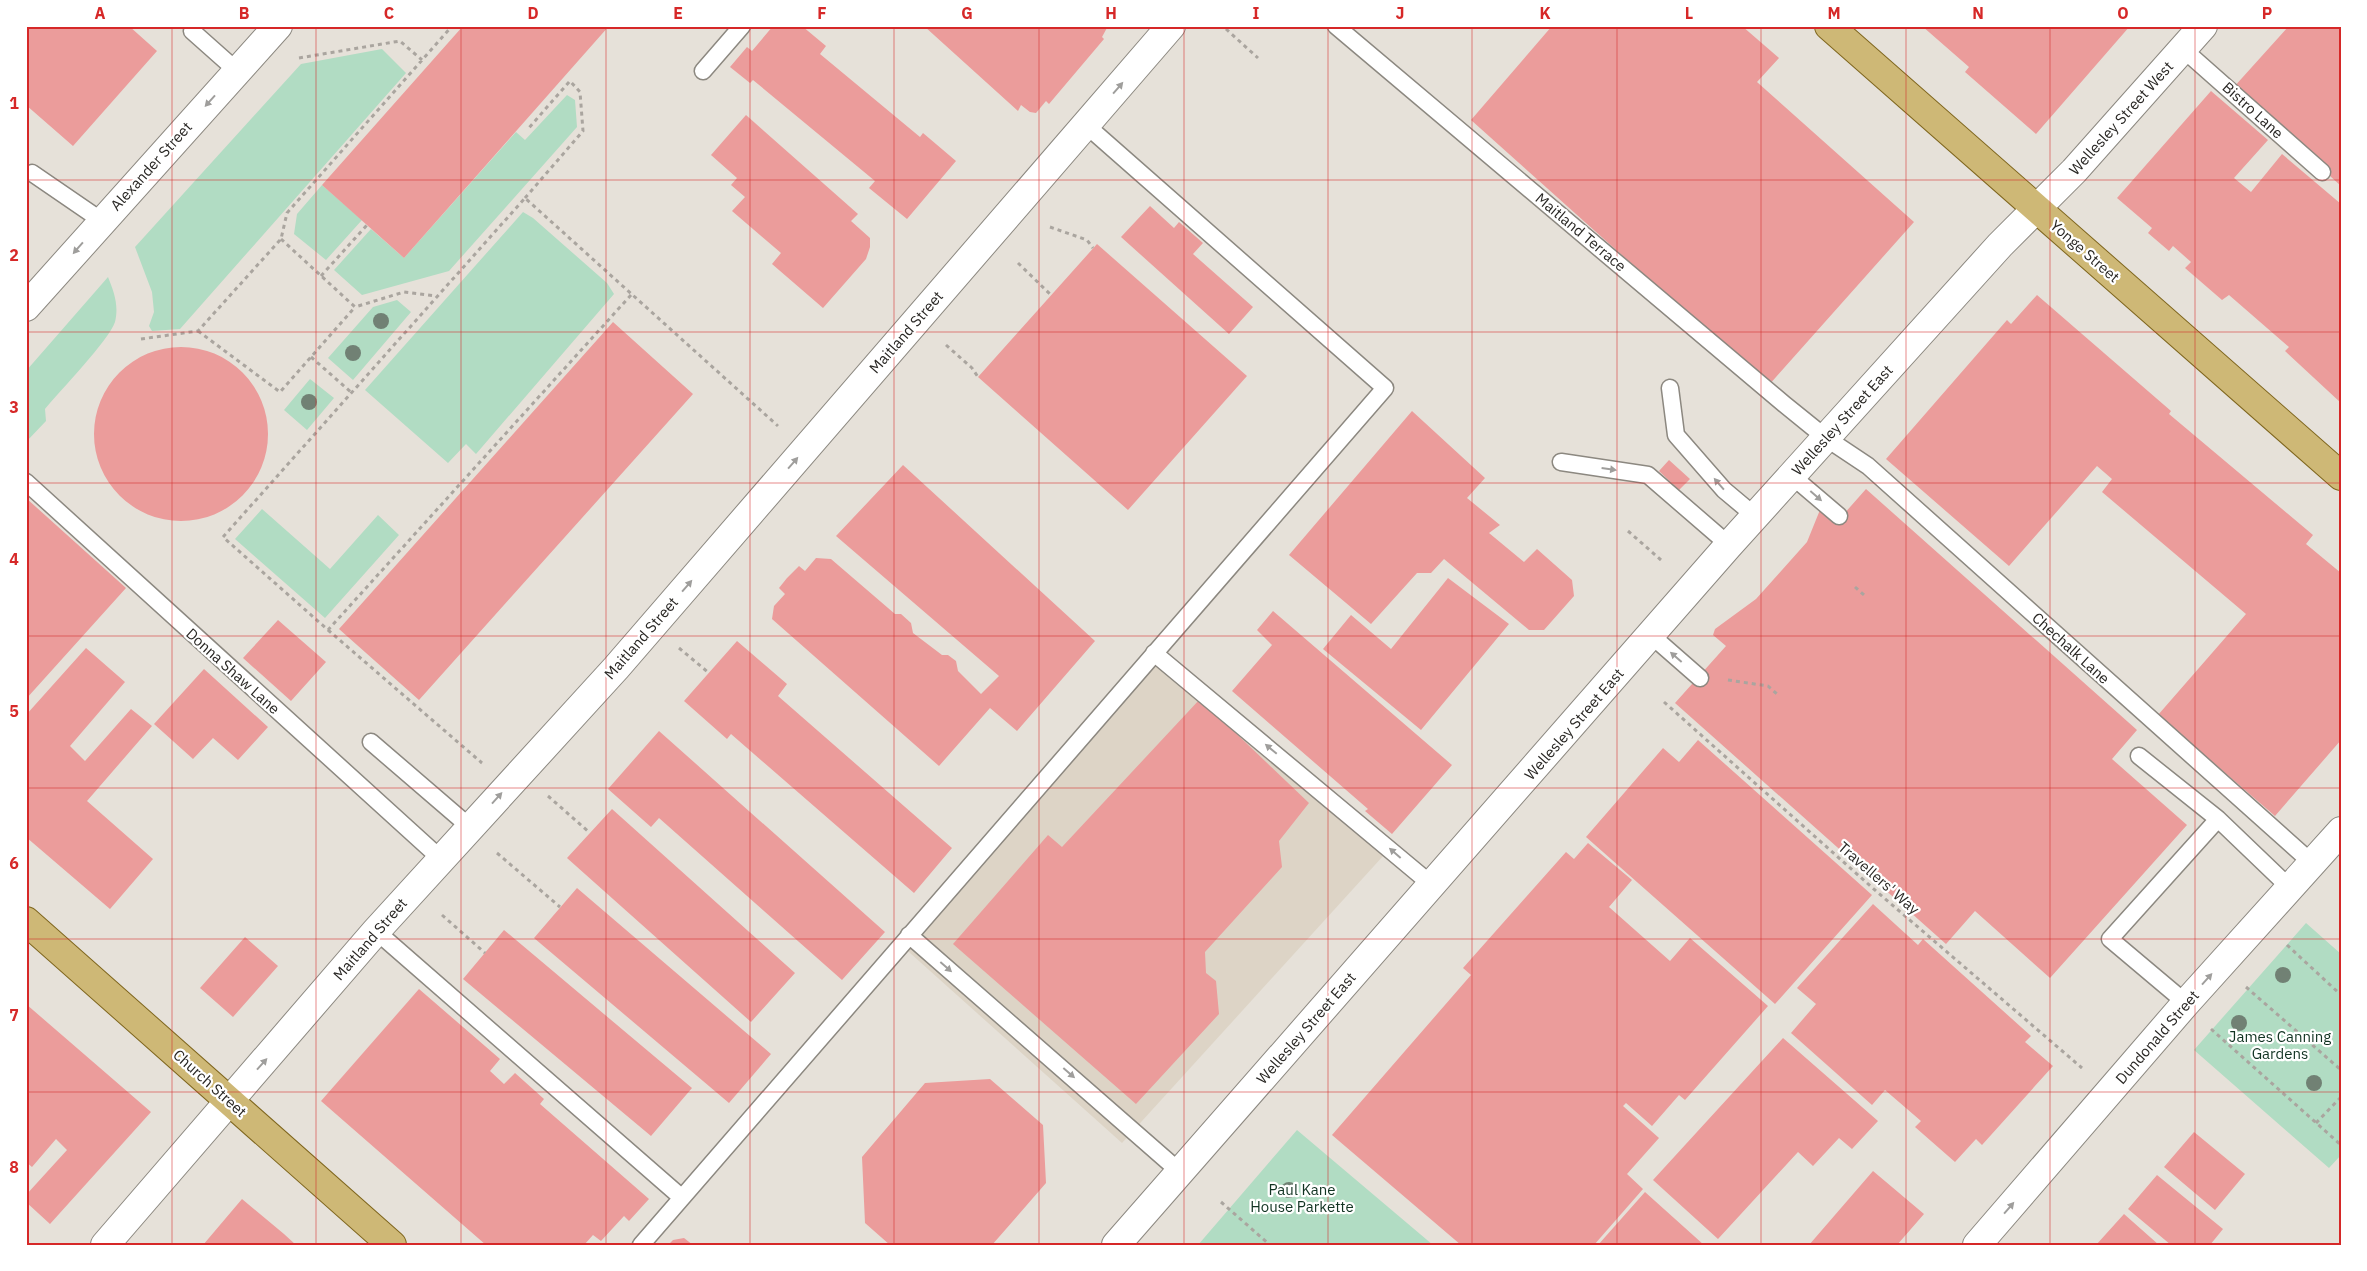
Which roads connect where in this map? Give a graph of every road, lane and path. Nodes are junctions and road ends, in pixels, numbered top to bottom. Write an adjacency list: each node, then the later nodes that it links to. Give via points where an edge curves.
1 (278, 26): 14 (street, Alexander Street)
2 (452, 26): 13 (path)
3 (742, 26): 15 (lane)
4 (1171, 26): 16 (street, Maitland Street, one-way to 4)
5 (1336, 26): 42 (lane, Maitland Terrace)
6 (1829, 26): 21 (main road, Yonge Street)
7 (2203, 26): 10 (street, Wellesley Street West)
8 (1226, 29): 11 (path)
9 (192, 31): 14 (lane)
10 (2183, 48): 18 (lane, Bistro Lane); 21 (street, Wellesley Street West)
11 (1258, 58)
12 (292, 59): 13 (path, via 400,41)
13 (422, 60): 25 (path, via 287,213)
14 (237, 71): 22 (street, Alexander Street, one-way to 22)
15 (703, 71)
16 (1086, 125): 57 (lane, via 1385,388); 68 (street, Maitland Street, one-way to 16, via 622,661)
17 (527, 130): 20 (path, via 570,81 580,92 583,131)
18 (2322, 172)
19 (32, 173): 22 (lane)
20 (525, 198): 29 (path); 31 (path)
21 (2037, 208): 42 (street, Wellesley Street East); 45 (main road, Yonge Street)
22 (102, 221): 33 (street, Alexander Street, one-way to 33)
23 (367, 225): 28 (path)
24 (1050, 227): 26 (path, via 1087,240)
25 (281, 238): 28 (path); 34 (path)
26 (1093, 248)
27 (1018, 263): 30 (path)
28 (321, 276): 32 (path)
29 (631, 295): 41 (path); 54 (path)
30 (1051, 295)
31 (437, 296): 32 (path, via 404,292); 40 (path)
32 (355, 307): 37 (path)
33 (26, 308)
34 (198, 332): 35 (path); 37 (path, via 280,392)
35 (141, 339)
36 (946, 345): 38 (path, via 972,368)
37 (310, 357): 40 (path)
38 (978, 378)
39 (1670, 388): 47 (lane, one-way to 39, via 1724,490 1676,435)
40 (352, 393): 54 (path, via 222,537)
41 (784, 432)
42 (1826, 438): 44 (street, Wellesley Street East); 73 (lane, Chechalk Lane, via 1868,466)
43 (1561, 462): 50 (lane, one-way to 50, via 1648,475)
44 (1792, 476): 47 (street, Wellesley Street East); 48 (lane, one-way to 48)
45 (2341, 476)
46 (26, 482): 72 (lane, Donna Shaw Lane)
47 (1755, 516): 50 (street, Wellesley Street East)
48 (1839, 516)
49 (1628, 531): 51 (path)
50 (1729, 545): 55 (street, Wellesley Street East)
51 (1661, 560)
52 (1855, 587): 53 (path)
53 (1864, 595)
54 (328, 630): 65 (path)
55 (1652, 636): 59 (lane, one-way to 55); 74 (street, Wellesley Street East)
56 (677, 646): 58 (path)
57 (1154, 653): 74 (lane, one-way to 57); 80 (lane)
58 (709, 673)
59 (1700, 678)
60 (1728, 681): 61 (path, via 1768,686)
61 (1777, 694)
62 (1664, 702): 87 (path, Travellers' Way, via 1876,891)
63 (371, 742): 68 (lane)
64 (2139, 756): 67 (lane)
65 (488, 769)
66 (547, 795): 70 (path)
67 (2218, 820): 75 (lane); 85 (lane, via 2110,939)
68 (471, 828): 72 (street, Maitland Street)
69 (2341, 831): 73 (street, Dundonald Street)
70 (590, 833)
71 (497, 853): 76 (path)
72 (441, 859): 79 (street, Maitland Street)
73 (2312, 863): 75 (street, Dundonald Street)
74 (1432, 885): 93 (street, Wellesley Street East)
75 (2290, 888): 85 (street, Dundonald Street, one-way to 75)
76 (560, 908)
77 (442, 915): 82 (path)
78 (26, 922): 90 (main road, Church Street)
79 (376, 931): 90 (street, Maitland Street, one-way to 79); 94 (lane)
80 (909, 935): 93 (lane, one-way to 93); 94 (lane)
81 (2284, 943): 84 (path)
82 (485, 953)
83 (2245, 987): 88 (path)
84 (2341, 995)
85 (2186, 1003): 101 (street, Dundonald Street, one-way to 85)
86 (2209, 1027): 91 (path)
87 (2083, 1068)
88 (2341, 1070)
89 (2341, 1097): 91 (path)
90 (229, 1100): 96 (street, Maitland Street); 97 (main road, Church Street)
91 (2316, 1123): 92 (path)
92 (2341, 1145)
93 (1180, 1172): 99 (street, Wellesley Street East)
94 (681, 1197): 98 (lane)
95 (1221, 1202): 100 (path)
96 (105, 1245)
97 (392, 1245)
98 (641, 1245)
99 (1116, 1245)
100 (1270, 1245)
101 (1977, 1245)

